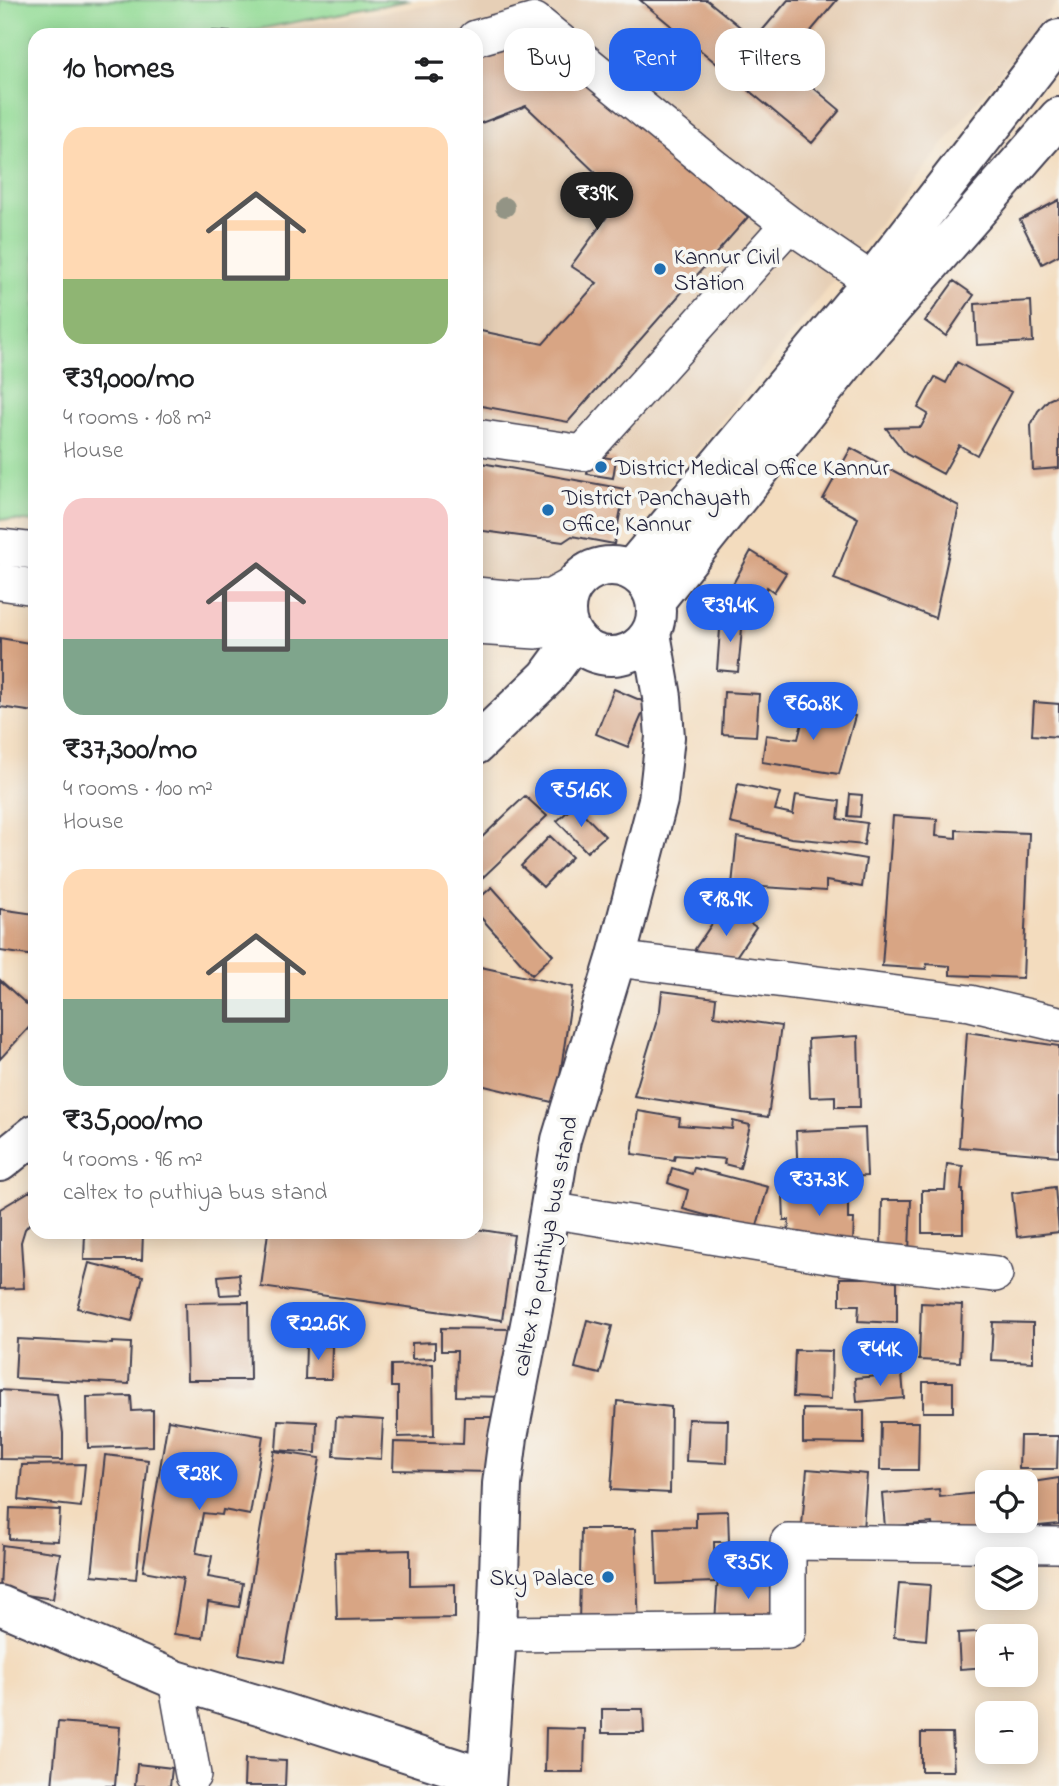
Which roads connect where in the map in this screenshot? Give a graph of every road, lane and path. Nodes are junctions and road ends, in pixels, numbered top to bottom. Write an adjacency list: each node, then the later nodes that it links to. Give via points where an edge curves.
1 (483, 36): 4 (street, via 535,21)
2 (1059, 39): 5 (main road)
3 (1059, 117): 14 (main road, via 854,352)
4 (789, 224): 5 (street); 6 (street, via 583,453)
5 (872, 281): 9 (main road)
6 (483, 437)
7 (0, 547): 8 (street)
8 (28, 550)
9 (631, 570): 11 (main road, via 600,567); 14 (main road, via 651,588)
10 (0, 582): 12 (street)
11 (575, 584): 13 (street, via 551,597); 16 (main road, via 565,612)
12 (28, 586)
13 (483, 596)
14 (653, 617): 16 (main road, via 644,644 621,656 596,654); 18 (main road, caltex to puthiya bus stand, via 666,737 658,800)
15 (483, 627): 16 (street)
16 (572, 633): 17 (main road, via 547,677)
17 (483, 738)
18 (616, 959): 19 (street, via 970,1003); 22 (main road, caltex to puthiya bus stand, via 561,1140)
19 (1059, 1024)
20 (28, 1140): 21 (main road)
21 (0, 1162)
22 (549, 1210): 23 (street, via 834,1256); 26 (main road, caltex to puthiya bus stand, via 502,1484)
23 (995, 1274)
24 (1059, 1545): 26 (street, via 788,1542 788,1631)
25 (0, 1605): 27 (main road)
26 (497, 1634): 29 (main road, caltex to puthiya bus stand)
27 (176, 1680): 28 (street); 29 (main road)
28 (193, 1775)
29 (486, 1782)

